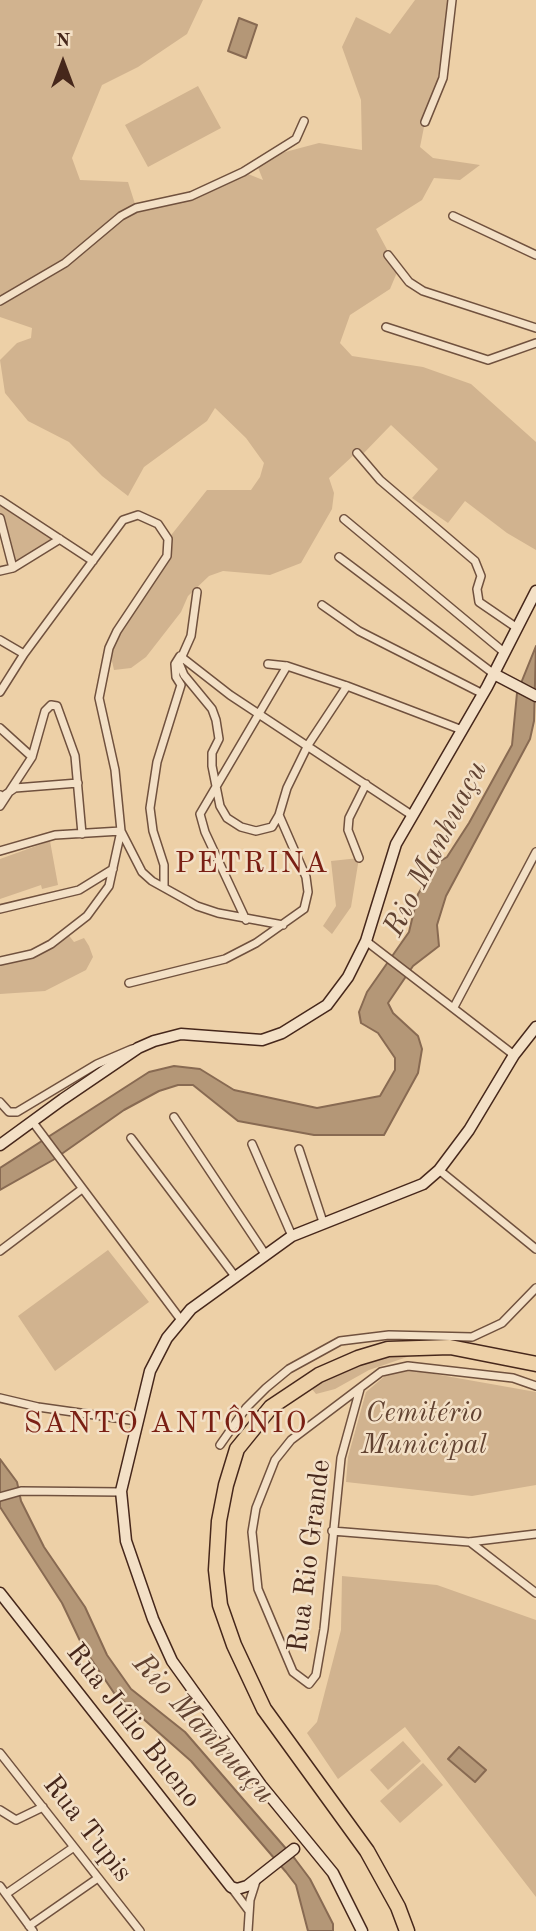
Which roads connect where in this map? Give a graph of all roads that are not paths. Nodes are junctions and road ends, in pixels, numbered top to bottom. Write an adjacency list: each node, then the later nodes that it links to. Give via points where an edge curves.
1 (452, 0): 3 (street, via 443,78)
2 (304, 121): 7 (street, via 296,139 243,172 191,196 136,208 65,263)
3 (425, 122)
4 (453, 216): 6 (street)
5 (388, 255): 9 (street, via 409,282 423,290)
6 (536, 255)
7 (0, 301)
8 (386, 327): 10 (street, via 488,360)
9 (536, 328)
10 (536, 343)
11 (357, 453): 23 (street, via 380,480 475,561 481,576 479,603)
12 (0, 500): 15 (street)
13 (0, 519): 18 (street)
14 (344, 519): 25 (street)
15 (60, 539): 17 (street); 18 (street)
16 (339, 556): 30 (street)
17 (93, 561): 26 (street); 48 (street, via 123,520 133,515 158,524 168,539 167,556 117,631 103,676 100,707 115,770)
18 (13, 568): 19 (street)
19 (0, 571)
20 (536, 591): 23 (street)
21 (197, 592): 27 (street, via 191,636)
22 (322, 605): 33 (street, via 359,631)
23 (517, 628): 25 (street)
24 (0, 639): 26 (street)
25 (505, 653): 30 (street)
26 (24, 654): 32 (street)
27 (180, 656): 35 (street); 42 (street, via 184,675 216,720 219,740 212,753); 54 (street, via 175,664 181,685 157,762 150,808 164,865)
28 (268, 664): 29 (street)
29 (287, 666): 31 (street); 35 (street)
30 (494, 674): 33 (street); 34 (street)
31 (348, 686): 37 (street); 38 (street)
32 (0, 692)
33 (483, 694): 37 (street)
34 (536, 696)
35 (260, 715): 38 (street); 42 (street)
36 (0, 728): 39 (street)
37 (462, 730): 47 (street)
38 (308, 745): 41 (street); 46 (street)
39 (33, 757): 40 (street, via 45,711 57,706 75,756); 43 (street)
40 (78, 783): 43 (street); 49 (street)
41 (366, 784): 47 (street); 52 (street, via 349,818 348,830)
42 (216, 785): 46 (street, via 226,818 241,827 266,829); 56 (street, via 200,814)
43 (15, 788): 44 (street); 45 (street)
44 (0, 795)
45 (0, 806)
46 (279, 815): 57 (street, via 308,892 303,909)
47 (413, 816): 58 (street, via 393,852)
48 (121, 831): 49 (street); 53 (street); 54 (street, via 142,872)
49 (82, 834): 50 (street, via 55,835)
50 (0, 851)
51 (536, 852): 61 (street)
52 (359, 858)
53 (113, 869): 55 (street, via 79,890); 59 (street, via 99,902 67,933 32,954)
54 (164, 887): 56 (street, via 197,906)
55 (0, 909)
56 (246, 920): 57 (street)
57 (283, 925): 60 (street, via 225,958)
58 (366, 942): 61 (street); 63 (street, via 327,1004 282,1033 248,1041 181,1034)
59 (0, 961)
60 (129, 983)
61 (454, 1007): 64 (street)
62 (536, 1027): 64 (street)
63 (138, 1048): 65 (street, via 97,1064 17,1112); 67 (street)
64 (514, 1055): 72 (street, via 470,1130)
65 (0, 1102)
66 (174, 1117): 78 (street)
67 (33, 1121): 70 (street); 73 (street)
68 (131, 1138): 79 (street)
69 (252, 1144): 75 (street)
70 (0, 1145)
71 (299, 1149): 74 (street)
72 (439, 1170): 74 (street, via 406,1193); 76 (street)
73 (82, 1189): 77 (street); 81 (street)
74 (323, 1222): 75 (street)
75 (292, 1236): 78 (street)
76 (536, 1249)
77 (0, 1251)
78 (265, 1254): 79 (street)
79 (234, 1275): 81 (street)
80 (536, 1288): 82 (street, via 490,1331)
81 (181, 1320): 89 (street, via 156,1356)
82 (420, 1341): 83 (highway); 90 (street, via 366,1336 340,1341 317,1353 266,1388); 115 (highway, via 358,1357 271,1406 237,1449 215,1552 220,1605 254,1692 367,1851)
83 (516, 1360): 84 (highway); 85 (street)
84 (536, 1364)
85 (513, 1378): 86 (street); 87 (street, via 408,1366 381,1372)
86 (536, 1386)
87 (360, 1390): 93 (street, Rua Rio Grande, via 341,1458); 93 (street, Rua Rio Grande, via 291,1440 275,1460 256,1508 252,1532 258,1589 293,1672 309,1684 316,1675 324,1629)
88 (0, 1398): 89 (street)
89 (137, 1421): 91 (street)
90 (220, 1446)
91 (121, 1492): 92 (street, via 21,1491); 101 (street, via 126,1541 172,1661)
92 (0, 1497)
93 (331, 1531): 95 (street)
94 (536, 1534): 95 (street)
95 (469, 1542): 96 (street)
96 (536, 1593)
97 (1, 1598): 108 (street, Rua Júlio Bueno)
98 (0, 1753): 99 (street, Rua Tupis)
99 (43, 1807): 100 (street, via 16,1820); 102 (street, Rua Tupis)
100 (0, 1810)
101 (295, 1824): 103 (street); 104 (street)
102 (74, 1847): 106 (street, Rua Tupis); 109 (street)
103 (293, 1850): 104 (street); 105 (street)
104 (315, 1850): 114 (street, via 344,1890)
105 (260, 1877): 108 (street, via 241,1889); 110 (street)
106 (98, 1878): 111 (street); 112 (street, Rua Tupis)
107 (0, 1886): 109 (street)
108 (231, 1887): 110 (street, Rua Júlio Bueno)
109 (6, 1894): 111 (street)
110 (249, 1911): 113 (street)
111 (31, 1928)
112 (140, 1931)
113 (247, 1931)
114 (362, 1931)
115 (407, 1931)

